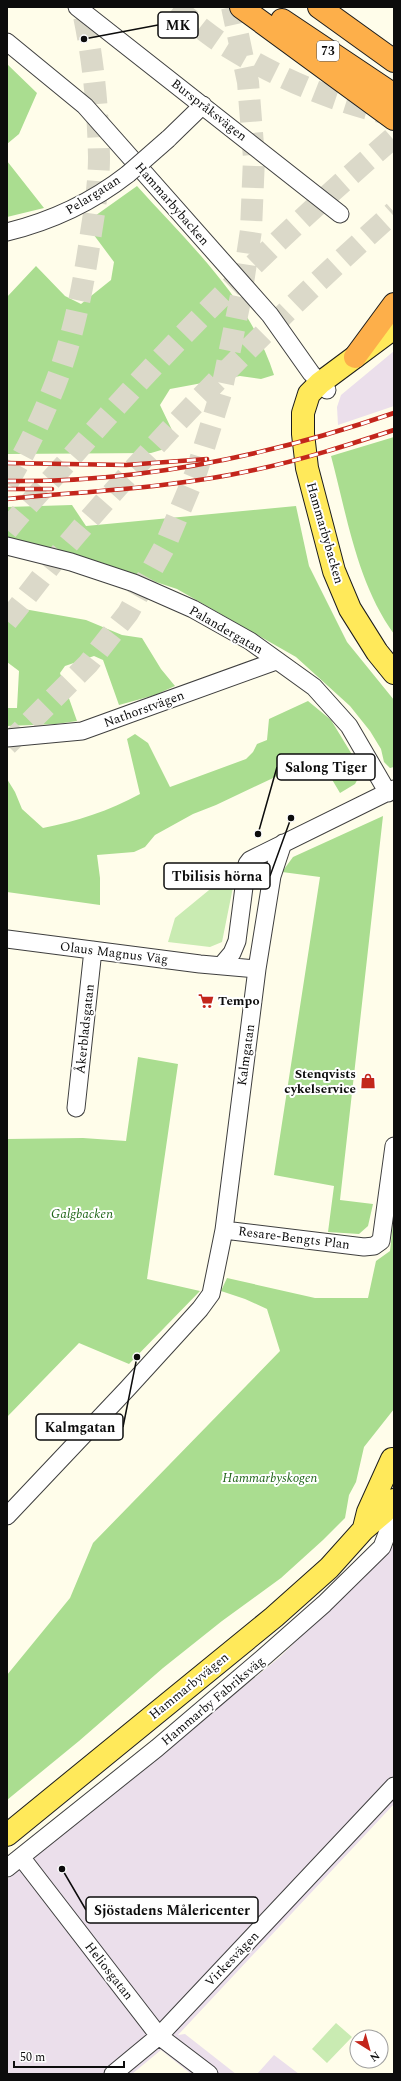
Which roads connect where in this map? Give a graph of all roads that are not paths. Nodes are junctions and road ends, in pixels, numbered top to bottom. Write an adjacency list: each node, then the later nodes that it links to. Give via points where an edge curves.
1 (77, 7): 8 (street, Burspråksvägen)
2 (241, 7): 9 (highway)
3 (262, 7): 7 (highway, 73)
4 (319, 7): 6 (highway, 73)
5 (7, 42): 16 (street, Hammarbybacken, via 85,106 270,315)
6 (394, 61)
7 (394, 95)
8 (203, 105): 10 (street, Burspråksvägen); 11 (street, Pelargatan, bridge, via 168,139 111,187 77,208 32,226)
9 (394, 119)
10 (340, 214)
11 (7, 232)
12 (394, 304): 15 (highway)
13 (394, 328): 15 (main road)
14 (394, 339): 16 (main road, via 348,372)
15 (355, 357): 16 (main road)
16 (323, 386): 18 (main road, Hammarbybacken, via 315,420 317,465 345,568 362,604); 20 (main road, Hammarbybacken, via 310,394 303,413 307,468 334,571 363,631)
17 (7, 546): 19 (street, Palandergatan, via 71,562 134,583 193,609 250,641)
18 (394, 652)
19 (276, 661): 21 (street, Nathorstvägen, via 82,731); 22 (street, Palandergatan, via 314,687 349,726)
20 (394, 673)
21 (7, 738)
22 (392, 792): 23 (street)
23 (284, 842): 26 (street, via 247,864 236,941 232,953); 27 (street, via 272,876)
24 (7, 939): 25 (street, Olaus Magnus Väg)
25 (92, 950): 26 (street, Olaus Magnus Väg); 28 (street, Åkerbladsgatan)
26 (221, 966): 27 (street, Olaus Magnus Väg)
27 (257, 969): 30 (street, Kalmgatan)
28 (76, 1108)
29 (394, 1146): 30 (street, Resare-Bengts Plan, via 381,1241 374,1246 364,1247)
30 (224, 1230): 33 (street, Kalmgatan, via 211,1294 200,1309)
31 (393, 1457): 34 (main road, Hammarbyvägen, via 368,1512)
32 (389, 1506): 34 (main road, Hammarbyvägen); 37 (street, Hammarby Fabriksväg, via 388,1531 382,1547 332,1596 157,1748)
33 (7, 1516)
34 (364, 1529): 36 (main road, Hammarbyvägen, via 329,1568 274,1617)
35 (394, 1786): 39 (street, Virkesvägen)
36 (7, 1836)
37 (21, 1856): 38 (street, Hammarby Fabriksväg); 39 (street, Heliosgatan)
38 (7, 1868)
39 (160, 2036): 40 (street, Virkesvägen); 41 (street, Heliosgatan)
40 (113, 2074)
41 (209, 2074)

